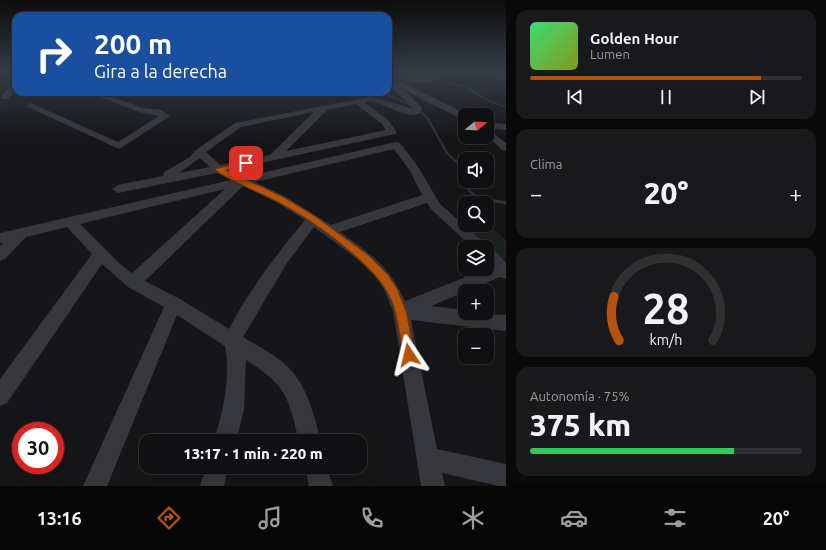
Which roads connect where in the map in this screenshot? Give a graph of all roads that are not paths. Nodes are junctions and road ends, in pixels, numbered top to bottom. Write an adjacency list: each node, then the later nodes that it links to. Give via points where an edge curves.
1 (8, 94): 5 (street)
2 (403, 94): 6 (street, via 417,110 404,110 381,100)
3 (419, 94): 9 (street)
4 (102, 96): 7 (street, via 166,116 119,146)
5 (5, 97)
6 (357, 101): 8 (street); 15 (street, via 386,122 392,132)
7 (30, 106)
8 (326, 107): 14 (street, via 238,125); 15 (street)
9 (458, 113)
10 (494, 126): 11 (street)
11 (506, 127)
12 (494, 137): 13 (street)
13 (506, 148)
14 (200, 152): 16 (street); 17 (street, via 194,160)
15 (273, 157): 16 (street)
16 (218, 169): 17 (street); 18 (street)
17 (162, 179): 19 (street)
18 (241, 181): 20 (street, via 396,145 415,170); 21 (street, via 282,200); 22 (street); 31 (street)
19 (118, 188)
20 (430, 197): 23 (street); 26 (street, via 444,215)
21 (313, 219): 23 (street); 35 (street, via 282,260 242,321)
22 (70, 222): 24 (street); 27 (street)
23 (328, 231): 33 (street, via 375,267 393,292)
24 (21, 234): 25 (street); 28 (street)
25 (0, 238)
26 (473, 240)
27 (101, 253): 31 (street); 36 (street)
28 (0, 255)
29 (494, 260): 30 (street)
30 (504, 271): 33 (street)
31 (132, 282): 32 (street)
32 (174, 304): 35 (street); 43 (street)
33 (401, 311): 34 (street); 39 (street)
34 (506, 323)
35 (233, 340): 37 (street, via 237,360 234,410); 38 (street, via 274,367 292,386 300,403)
36 (0, 396)
37 (227, 434)
38 (308, 434)
39 (428, 458): 42 (street); 46 (street)
40 (215, 474): 44 (street)
41 (318, 474): 45 (street)
42 (506, 476)
43 (95, 486)
44 (212, 486)
45 (321, 486)
46 (432, 486)

